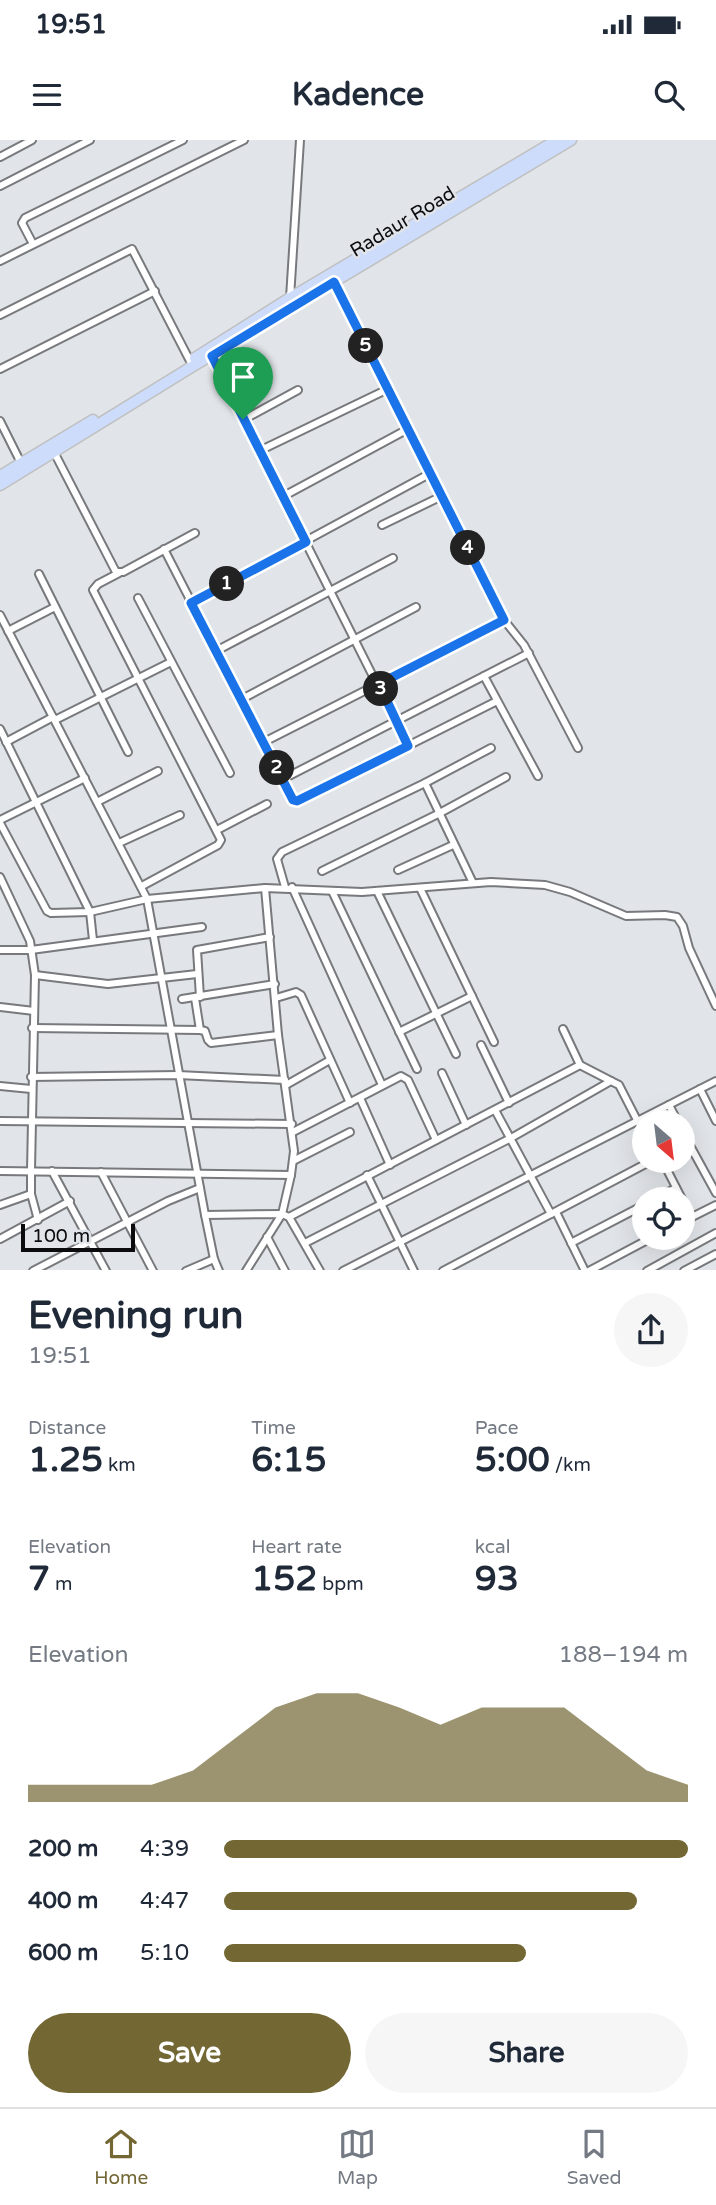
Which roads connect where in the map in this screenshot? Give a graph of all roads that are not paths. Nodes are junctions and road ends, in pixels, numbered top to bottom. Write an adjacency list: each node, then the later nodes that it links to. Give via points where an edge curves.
1 (32, 140): 8 (street)
2 (90, 140): 9 (street)
3 (183, 140): 10 (street, via 25,218 22,223)
4 (244, 140): 10 (street)
5 (300, 140): 14 (street)
6 (557, 140): 14 (main road, Radaur Road)
7 (571, 140): 12 (main road, Radaur Road)
8 (0, 157)
9 (0, 186)
10 (33, 244): 11 (street)
11 (0, 261)
12 (334, 282): 16 (main road, Radaur Road); 19 (street)
13 (155, 291): 15 (street, via 132,249); 17 (street); 18 (street)
14 (290, 298): 17 (main road, Radaur Road)
15 (0, 315)
16 (212, 356): 21 (street); 24 (main road, Radaur Road)
17 (190, 361): 26 (main road, Radaur Road)
18 (0, 369)
19 (388, 389): 23 (street); 25 (street)
20 (298, 390): 21 (street)
21 (243, 419): 25 (street)
22 (0, 421): 26 (street)
23 (408, 429): 27 (street); 31 (street)
24 (54, 452): 26 (main road, Radaur Road); 37 (street)
25 (259, 452): 31 (street)
26 (22, 467): 28 (main road, Radaur Road); 29 (main road, Radaur Road)
27 (431, 473): 30 (street); 34 (street)
28 (0, 476)
29 (0, 485)
30 (442, 496): 32 (street); 45 (street)
31 (282, 497): 34 (street)
32 (382, 525)
33 (195, 533): 35 (street)
34 (306, 542): 39 (street); 41 (street)
35 (164, 549): 37 (street); 41 (street)
36 (393, 558): 39 (street)
37 (119, 573): 52 (street, via 93,590)
38 (38, 574): 42 (street)
39 (331, 590): 47 (street); 48 (street)
40 (138, 598): 50 (street)
41 (191, 603): 48 (street)
42 (55, 607): 46 (street); 54 (street)
43 (416, 607): 47 (street)
44 (0, 615): 46 (street)
45 (504, 620): 49 (street); 53 (street)
46 (8, 631): 57 (street)
47 (356, 638): 53 (street); 55 (street)
48 (216, 651): 55 (street)
49 (528, 653): 51 (street); 64 (street)
50 (171, 662): 52 (street); 67 (street)
51 (484, 676): 56 (street); 58 (street)
52 (137, 679): 54 (street); 79 (street)
53 (379, 684): 58 (street); 61 (street)
54 (100, 698): 57 (street); 65 (street)
55 (240, 700): 61 (street)
56 (497, 701): 62 (street); 68 (street)
57 (54, 718): 60 (street); 70 (street)
58 (396, 720): 62 (street); 71 (street)
59 (0, 729): 60 (street)
60 (6, 742): 74 (street)
61 (264, 742): 71 (street)
62 (408, 746): 71 (street, via 297,801)
63 (491, 748): 72 (street)
64 (578, 748)
65 (128, 752)
66 (158, 771): 73 (street)
67 (230, 773)
68 (538, 776)
69 (506, 777): 76 (street)
70 (85, 778): 73 (street); 74 (street)
71 (283, 779)
72 (425, 783): 76 (street); 87 (street, via 282,852 278,859)
73 (97, 802): 80 (street)
74 (35, 804): 78 (street); 93 (street)
75 (267, 804): 79 (street)
76 (438, 814): 81 (street); 83 (street)
77 (180, 815): 80 (street)
78 (0, 822): 93 (street, via 47,911)
79 (217, 830): 86 (street, via 218,845)
80 (118, 843): 86 (street)
81 (453, 845): 82 (street); 85 (street)
82 (398, 870)
83 (322, 871)
84 (0, 877): 99 (street)
85 (473, 883): 89 (street); 108 (street, via 545,886 626,916 677,917)
86 (142, 886): 92 (street)
87 (289, 887): 88 (street); 90 (street); 130 (street)
88 (265, 888): 92 (street); 96 (street)
89 (420, 888): 91 (street); 104 (street)
90 (332, 891): 91 (street); 116 (street)
91 (377, 891): 111 (street)
92 (147, 899): 93 (street); 95 (street)
93 (90, 912): 97 (street)
94 (202, 927): 95 (street)
95 (152, 932): 97 (street); 102 (street)
96 (270, 937): 101 (street, via 200,948); 103 (street)
97 (93, 940): 99 (street)
98 (0, 950): 99 (street)
99 (32, 950): 100 (street)
100 (35, 975): 102 (street, via 108,984); 110 (street)
101 (197, 975): 102 (street); 105 (street)
102 (163, 979): 114 (street)
103 (275, 985): 105 (street); 106 (street)
104 (472, 996): 111 (street); 118 (street)
105 (198, 997): 107 (street); 115 (street)
106 (276, 998): 117 (street); 121 (street, via 300,995)
107 (182, 999)
108 (716, 1006)
109 (0, 1007): 110 (street)
110 (34, 1011): 112 (street)
111 (436, 1013): 116 (street); 120 (street)
112 (33, 1028): 114 (street); 126 (street)
113 (562, 1029): 122 (street)
114 (171, 1030): 115 (street); 125 (street)
115 (200, 1030): 117 (street, via 214,1043)
116 (399, 1031): 123 (street)
117 (278, 1035): 129 (street)
118 (494, 1042)
119 (481, 1045): 136 (street)
120 (456, 1054)
121 (330, 1060): 129 (street); 135 (street)
122 (580, 1065): 127 (street); 136 (street)
123 (417, 1069)
124 (442, 1073): 147 (street)
125 (178, 1076): 126 (street); 129 (street); 145 (street)
126 (31, 1077): 132 (street)
127 (611, 1081): 139 (street); 151 (street)
128 (716, 1081): 133 (street)
129 (286, 1082): 146 (street)
130 (382, 1085): 134 (street); 152 (street, via 406,1078)
131 (0, 1086): 132 (street)
132 (31, 1089): 143 (street)
133 (700, 1089): 137 (street); 144 (street)
134 (360, 1098): 135 (street); 155 (street)
135 (350, 1103): 149 (street)
136 (509, 1103): 138 (street)
137 (669, 1105): 140 (street); 141 (street)
138 (495, 1110): 147 (street); 151 (street)
139 (634, 1110)
140 (661, 1110)
141 (672, 1110)
142 (0, 1121): 143 (street)
143 (31, 1121): 145 (street); 156 (street)
144 (716, 1121)
145 (189, 1123): 146 (street); 161 (street)
146 (292, 1124): 149 (street)
147 (466, 1125): 152 (street)
148 (632, 1126): 164 (street)
149 (293, 1132): 154 (street)
150 (350, 1132): 154 (street)
151 (511, 1138): 164 (street); 169 (street)
152 (436, 1140): 155 (street)
153 (695, 1154): 166 (street)
154 (293, 1161): 162 (street)
155 (390, 1164): 163 (street)
156 (31, 1170): 157 (street); 158 (street); 167 (street)
157 (0, 1171)
158 (52, 1171): 160 (street); 168 (street)
159 (632, 1171): 173 (street)
160 (101, 1172): 161 (street); 178 (street)
161 (197, 1173): 162 (street); 165 (street)
162 (291, 1175): 175 (street)
163 (368, 1175): 169 (street); 175 (street)
164 (531, 1177): 173 (street); 183 (street)
165 (200, 1188): 174 (street); 178 (street)
166 (716, 1193)
167 (31, 1194): 170 (street); 177 (street)
168 (70, 1201): 177 (street); 182 (street)
169 (381, 1203): 183 (street); 184 (street)
170 (0, 1205)
171 (716, 1205): 176 (street)
172 (632, 1211): 185 (street)
173 (553, 1213): 185 (street); 201 (street)
174 (205, 1215): 175 (street); 188 (street)
175 (286, 1216): 180 (street); 184 (street)
176 (695, 1216)
177 (38, 1220): 181 (street)
178 (127, 1222): 182 (street); 193 (street)
179 (716, 1233): 203 (street)
180 (267, 1237): 196 (street); 197 (street)
181 (0, 1239)
182 (90, 1241): 189 (street); 192 (street)
183 (401, 1242): 199 (street); 200 (street)
184 (305, 1243): 198 (street)
185 (571, 1244): 202 (street)
186 (632, 1248): 202 (street)
187 (716, 1254): 204 (street)
188 (214, 1259): 194 (street); 195 (street)
189 (53, 1261): 190 (street); 191 (street)
190 (33, 1270)
191 (58, 1270)
192 (106, 1270)
193 (153, 1270)
194 (186, 1270)
195 (219, 1270)
196 (246, 1270)
197 (285, 1270)
198 (320, 1270)
199 (344, 1270)
200 (414, 1270)
201 (443, 1270)
202 (587, 1270)
203 (647, 1270)
204 (684, 1270)

